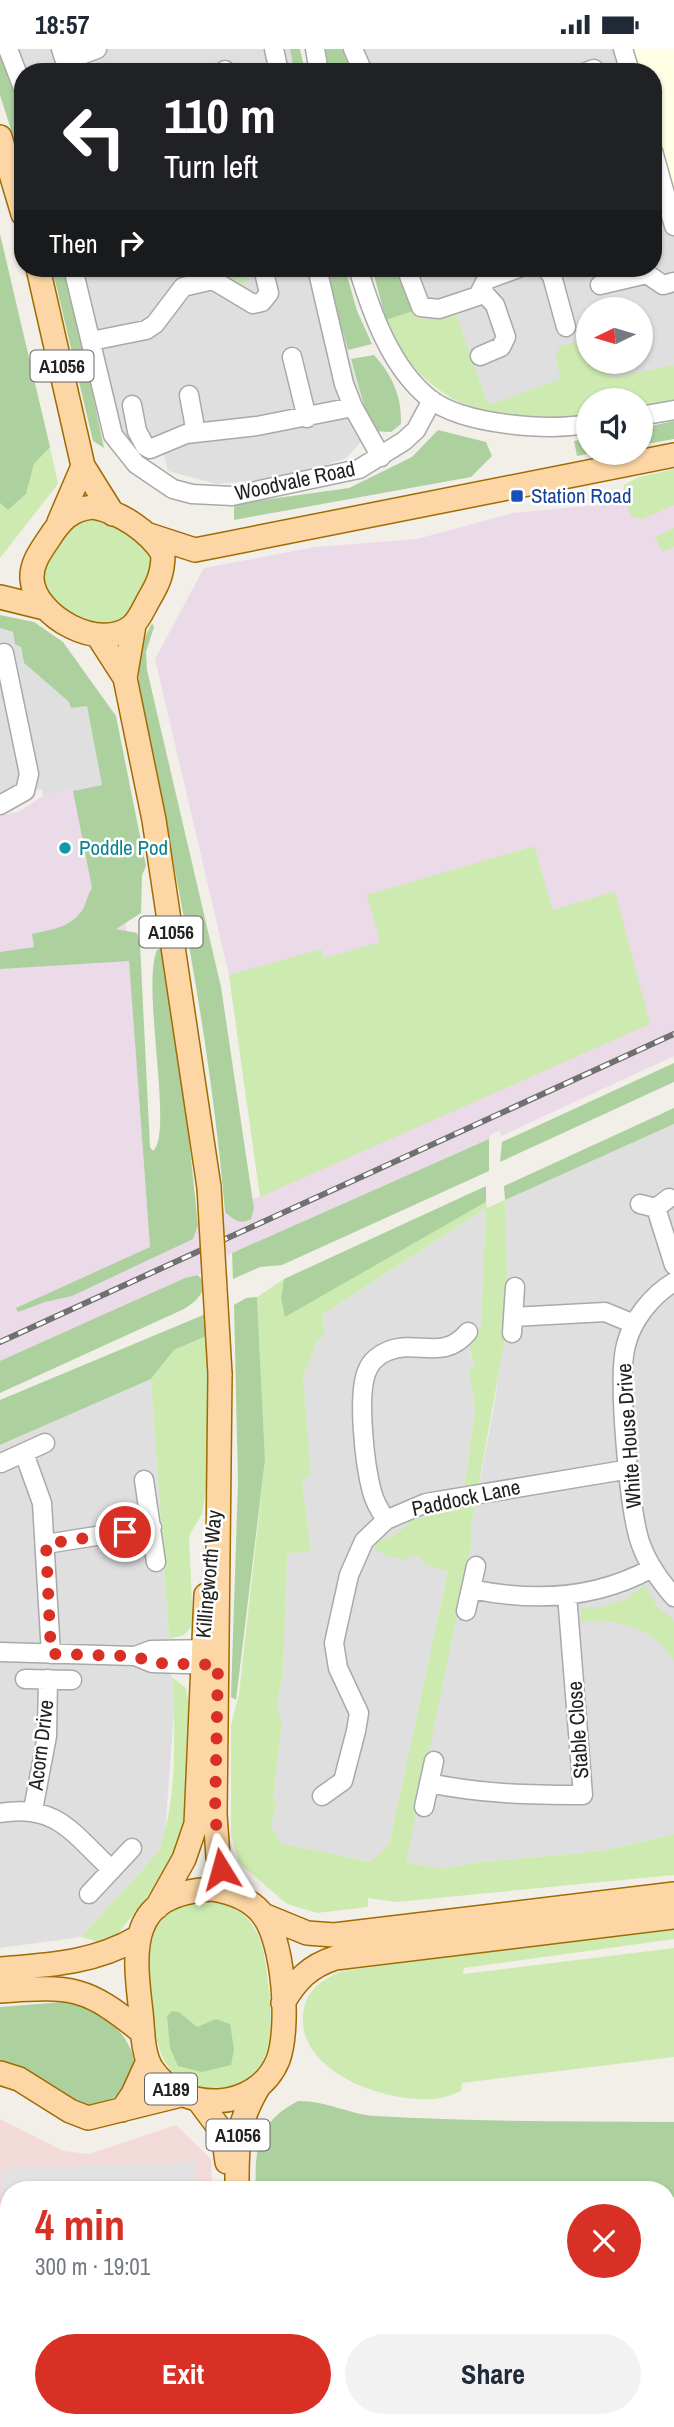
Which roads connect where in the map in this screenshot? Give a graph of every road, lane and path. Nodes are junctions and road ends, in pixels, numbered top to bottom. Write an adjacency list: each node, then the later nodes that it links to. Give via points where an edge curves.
1 (61, 49): 2 (street, via 65,61)
2 (97, 49)
3 (0, 137): 4 (main road)
4 (14, 183)
5 (662, 183): 6 (street)
6 (674, 226)
7 (40, 277): 35 (main road, A1056)
8 (75, 277): 21 (street, Woodvale Road)
9 (262, 277): 21 (street, via 269,293 262,302 253,304 212,280 183,286 146,330)
10 (319, 277): 27 (street)
11 (361, 277): 25 (street, via 396,358)
12 (410, 277): 19 (street, via 425,309 439,309)
13 (494, 277): 19 (street, via 486,280)
14 (552, 277): 20 (street)
15 (634, 277): 18 (street)
16 (651, 277): 17 (street, via 663,285)
17 (674, 282)
18 (600, 285)
19 (482, 291): 22 (street, via 495,305 506,337 501,347)
20 (566, 327)
21 (91, 341): 34 (street, Woodvale Road, via 113,435 136,464 173,489 232,496 336,475)
22 (480, 356)
23 (289, 363): 30 (street)
24 (189, 395): 32 (street)
25 (432, 400): 31 (street, via 512,425); 34 (street, Woodvale Road, via 416,429)
26 (132, 405): 32 (street, via 145,446 156,447)
27 (353, 407): 30 (street); 34 (street)
28 (674, 410): 29 (street)
29 (653, 414)
30 (307, 418): 32 (street)
31 (576, 425)
32 (196, 433)
33 (674, 455): 39 (main road)
34 (381, 457)
35 (83, 465): 36 (main road, A1056); 37 (main road)
36 (113, 514): 37 (main road, via 106,509 83,508); 38 (main road)
37 (59, 522): 40 (main road)
38 (149, 535): 39 (main road); 41 (main road, via 163,554)
39 (195, 550): 41 (main road)
40 (33, 565): 42 (main road); 43 (main road, via 33,588)
41 (160, 580): 44 (main road)
42 (0, 595): 43 (main road)
43 (45, 608): 45 (main road, via 86,634)
44 (134, 625): 45 (main road, via 114,635); 47 (main road, A1056)
45 (98, 636): 47 (main road, A1056)
46 (4, 653): 48 (street)
47 (125, 678): 73 (main road, Killingworth Way / A1056, bridge, via 154,820 209,1187 220,1374)
48 (5, 685): 49 (street, via 29,774 25,791)
49 (0, 805)
50 (655, 1203): 51 (street)
51 (674, 1265)
52 (674, 1282): 54 (street, White House Drive)
53 (515, 1287): 54 (street, via 513,1325 605,1312)
54 (634, 1324): 59 (street, White House Drive, via 622,1365)
55 (466, 1361): 61 (street, via 462,1339 388,1351 366,1371 363,1404 368,1472 376,1505)
56 (45, 1443): 57 (street)
57 (24, 1453): 58 (street); 63 (street, via 41,1493)
58 (1, 1463)
59 (630, 1469): 61 (street, Paddock Lane, via 447,1497); 66 (street, White House Drive, via 640,1540)
60 (144, 1480): 62 (street)
61 (386, 1520): 79 (street, Paddock Lane, via 359,1548 334,1643 338,1668 359,1713 348,1770)
62 (152, 1527): 63 (street); 64 (street)
63 (46, 1544): 72 (street)
64 (156, 1562)
65 (476, 1566): 67 (street)
66 (652, 1568): 68 (street, via 621,1585); 69 (street, White House Drive)
67 (471, 1589): 68 (street, via 518,1596); 70 (street)
68 (567, 1595): 78 (street, Stable Close, via 583,1795 469,1792)
69 (674, 1597)
70 (466, 1612)
71 (0, 1653): 72 (street)
72 (51, 1654): 73 (street, via 135,1656 152,1663)
73 (210, 1657): 87 (main road, Killingworth Way / A1056, via 218,1857); 88 (main road, Killingworth Way / A1056, via 197,1824)
74 (25, 1679): 75 (street, Acorn Drive)
75 (48, 1679): 76 (street, Acorn Drive); 81 (street, Acorn Drive, via 47,1736)
76 (72, 1680)
77 (434, 1761): 78 (street)
78 (429, 1783): 80 (street)
79 (333, 1794)
80 (424, 1807)
81 (33, 1810): 82 (street); 84 (street, via 56,1819)
82 (0, 1813)
83 (131, 1848): 84 (street)
84 (112, 1870): 86 (street)
85 (674, 1893): 89 (main road, via 338,1935 307,1933)
86 (89, 1894)
87 (235, 1895): 88 (main road, via 196,1890); 89 (main road)
88 (157, 1907): 91 (main road)
89 (263, 1915): 94 (main road, via 275,1942)
90 (674, 1917): 94 (main road, via 335,1958 309,1969)
91 (137, 1938): 92 (main road, via 115,1951 84,1960); 95 (main road, A189, via 135,1962)
92 (0, 1969)
93 (0, 1991): 95 (main road, via 80,1990 106,2003)
94 (283, 2003): 98 (main road, via 279,2056)
95 (143, 2033): 96 (main road, A189)
96 (148, 2061): 99 (main road, A189, via 164,2084); 100 (main road)
97 (0, 2073): 100 (main road, via 19,2079 80,2116 97,2118)
98 (259, 2086): 99 (main road, A189, via 227,2101); 102 (main road, A1056, via 238,2133)
99 (190, 2098): 100 (main road); 101 (main road, A1056, via 218,2124 226,2142)
100 (122, 2110)
101 (226, 2181)
102 (237, 2181)

